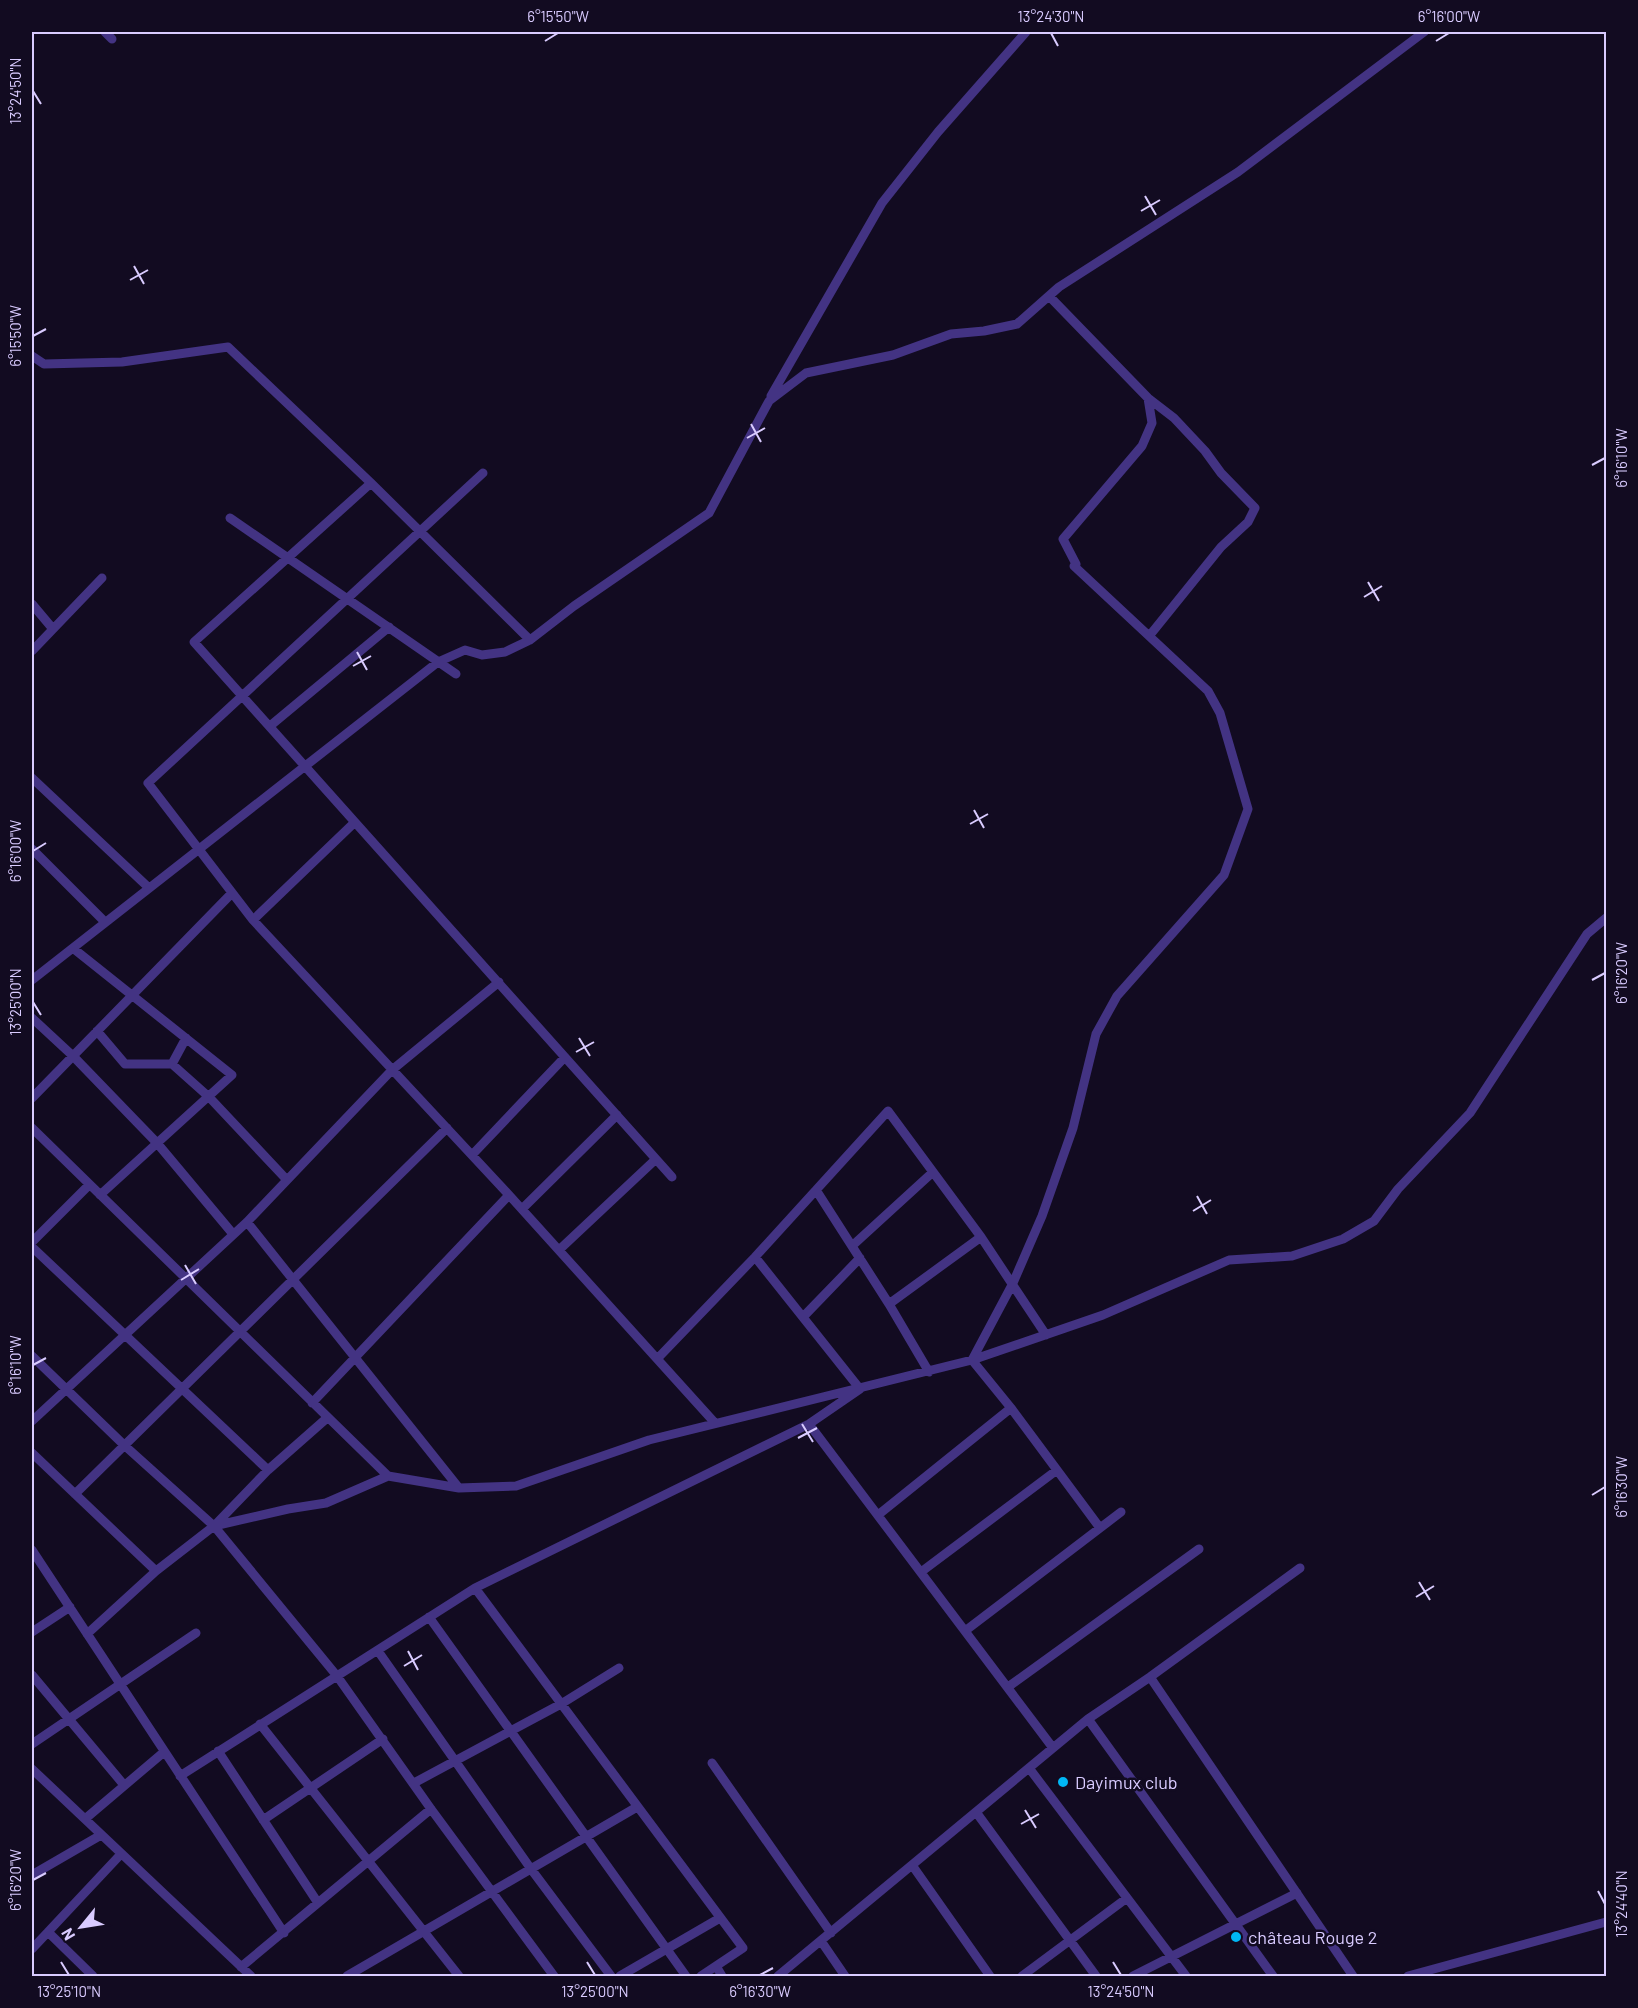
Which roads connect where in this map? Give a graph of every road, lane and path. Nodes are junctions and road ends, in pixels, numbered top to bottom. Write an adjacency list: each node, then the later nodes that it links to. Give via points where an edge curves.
1 (1026, 32): 6 (street, via 882,203)
2 (1424, 32): 3 (street, via 1238,172)
3 (1049, 296): 5 (street); 6 (street, via 1017,324 951,334 893,355 806,373)
4 (32, 356): 8 (street, via 44,364 122,362 228,347)
5 (1148, 398): 17 (street, via 1152,423 1142,446 1063,539 1074,566); 17 (street, via 1174,418 1255,508 1248,522 1221,547)
6 (769, 401): 18 (street, via 709,513)
7 (483, 473): 10 (street)
8 (371, 483): 10 (street); 11 (street)
9 (230, 518): 11 (street)
10 (420, 531): 13 (street); 18 (street)
11 (288, 557): 13 (street); 22 (street, via 194,642)
12 (102, 578): 16 (street)
13 (347, 598): 15 (street); 22 (street)
14 (32, 604): 16 (street)
15 (388, 627): 20 (street); 23 (street)
16 (53, 629): 19 (street)
17 (1150, 635): 72 (street, via 1208,691 1220,713 1248,809 1224,875 1117,996 1096,1034 1073,1128)
18 (530, 640): 20 (street, via 505,652 482,655 465,650)
19 (32, 651)
20 (438, 662): 21 (street); 24 (street)
21 (456, 674)
22 (243, 697): 23 (street); 27 (street, via 148,783)
23 (270, 726): 24 (street)
24 (305, 766): 26 (street); 27 (street)
25 (32, 779): 29 (street)
26 (355, 822): 32 (street); 36 (street)
27 (198, 848): 29 (street); 30 (street)
28 (32, 849): 33 (street)
29 (148, 887): 33 (street)
30 (232, 893): 32 (street); 37 (street)
31 (1606, 918): 77 (street, via 1587,934 1470,1113 1398,1189 1374,1221 1343,1239 1292,1256 1229,1260 1103,1315)
32 (253, 920): 44 (street)
33 (105, 922): 34 (street)
34 (74, 949): 35 (street); 37 (street)
35 (32, 980)
36 (499, 982): 42 (street); 44 (street)
37 (132, 995): 39 (street); 40 (street)
38 (32, 1018): 41 (street)
39 (97, 1031): 41 (street); 43 (street, via 125,1064)
40 (186, 1038): 43 (street); 45 (street, via 232,1075)
41 (73, 1056): 46 (street); 50 (street)
42 (565, 1057): 47 (street); 51 (street)
43 (172, 1064): 45 (street)
44 (392, 1070): 49 (street); 55 (street)
45 (209, 1096): 50 (street); 55 (street)
46 (32, 1098)
47 (617, 1115): 52 (street); 60 (street)
48 (32, 1128): 56 (street)
49 (447, 1128): 51 (street); 71 (street)
50 (157, 1143): 59 (street); 62 (street)
51 (472, 1155): 58 (street)
52 (656, 1159): 54 (street); 67 (street)
53 (933, 1172): 57 (street, via 888,1111); 63 (street); 65 (street)
54 (672, 1177)
55 (287, 1180): 61 (street)
56 (89, 1185): 59 (street); 64 (street)
57 (816, 1190): 65 (street); 68 (street)
58 (509, 1195): 60 (street); 79 (street)
59 (100, 1196): 70 (street)
60 (522, 1209): 67 (street)
61 (247, 1222): 62 (street); 71 (street)
62 (233, 1234): 70 (street)
63 (981, 1237): 72 (street); 73 (street)
64 (32, 1242)
65 (852, 1246): 69 (street)
66 (32, 1247): 76 (street)
67 (559, 1250): 80 (street)
68 (755, 1257): 74 (street); 80 (street)
69 (860, 1258): 73 (street); 74 (street)
70 (185, 1279): 75 (street); 76 (street)
71 (293, 1280): 75 (street); 79 (street)
72 (1013, 1283): 77 (street); 81 (street)
73 (889, 1304): 82 (street)
74 (804, 1316): 85 (street)
75 (239, 1332): 83 (street); 86 (street)
76 (124, 1334): 83 (street); 84 (street)
77 (1046, 1335): 81 (street)
78 (32, 1356): 84 (street)
79 (355, 1358): 86 (street); 97 (street)
80 (658, 1358): 90 (street)
81 (972, 1360): 82 (street); 87 (street)
82 (929, 1372): 85 (street)
83 (181, 1388): 92 (street); 94 (street)
84 (66, 1389): 89 (street); 92 (street)
85 (860, 1389): 90 (street); 91 (street)
86 (312, 1403): 88 (street)
87 (1011, 1408): 95 (street); 100 (street)
88 (327, 1418): 94 (street); 96 (street)
89 (32, 1421)
90 (715, 1424): 97 (street, via 649,1440 516,1486)
91 (809, 1424): 100 (street); 108 (street)
92 (124, 1445): 98 (street); 101 (street)
93 (32, 1453): 98 (street)
94 (268, 1470): 101 (street)
95 (1058, 1470): 102 (street); 107 (street)
96 (388, 1476): 97 (street); 101 (street, via 326,1503)
97 (459, 1488)
98 (75, 1494): 106 (street)
99 (1121, 1512): 102 (street)
100 (878, 1515): 107 (street)
101 (214, 1526): 106 (street); 118 (street)
102 (1100, 1528): 111 (street)
103 (1199, 1549): 121 (street)
104 (32, 1550): 109 (street)
105 (1300, 1568): 119 (street)
106 (156, 1571): 114 (street)
107 (921, 1572): 111 (street)
108 (475, 1588): 110 (street); 122 (street)
109 (70, 1607): 112 (street); 114 (street)
110 (429, 1617): 115 (street); 126 (street)
111 (965, 1631): 121 (street)
112 (32, 1632)
113 (196, 1633): 120 (street)
114 (87, 1634): 120 (street)
115 (378, 1651): 118 (street); 132 (street)
116 (620, 1668): 122 (street)
117 (32, 1675): 123 (street)
118 (337, 1676): 125 (street); 127 (street)
119 (1150, 1677): 124 (street); 153 (street)
120 (120, 1684): 123 (street); 131 (street)
121 (1008, 1687): 129 (street)
122 (561, 1704): 126 (street); 140 (street)
123 (68, 1719): 128 (street); 138 (street)
124 (1088, 1719): 129 (street); 158 (street)
125 (260, 1724): 130 (street); 139 (street)
126 (511, 1731): 132 (street); 146 (street)
127 (383, 1739): 137 (street); 139 (street)
128 (32, 1744)
129 (1053, 1748): 134 (street)
130 (218, 1751): 136 (street); 144 (street)
131 (164, 1752): 136 (street); 138 (street)
132 (456, 1761): 137 (street); 150 (street)
133 (712, 1763): 162 (street)
134 (1029, 1768): 142 (street); 154 (street)
135 (32, 1769): 143 (street)
136 (180, 1776): 161 (street)
137 (414, 1783): 141 (street)
138 (124, 1785): 143 (street)
139 (310, 1788): 144 (street); 148 (street)
140 (637, 1807): 146 (street); 156 (street)
141 (430, 1809): 148 (street); 152 (street)
142 (976, 1812): 149 (street); 164 (street)
143 (84, 1819): 145 (street)
144 (263, 1820): 155 (street)
145 (101, 1835): 147 (street); 151 (street)
146 (586, 1836): 150 (street); 166 (street)
147 (121, 1854): 160 (street); 169 (street)
148 (368, 1861): 155 (street); 159 (street)
149 (912, 1865): 162 (street); 182 (street)
150 (531, 1869): 152 (street); 175 (street)
151 (32, 1875)
152 (492, 1892): 159 (street); 174 (street)
153 (1297, 1893): 158 (street); 188 (street)
154 (1127, 1899): 164 (street); 167 (street)
155 (318, 1904): 161 (street)
156 (720, 1918): 166 (street); 168 (street, via 743,1948)
157 (1606, 1922): 189 (street)
158 (1236, 1924): 167 (street); 187 (street)
159 (424, 1931): 172 (street); 173 (street)
160 (48, 1932): 165 (street); 170 (street)
161 (284, 1933): 169 (street)
162 (831, 1933): 163 (street)
163 (821, 1941): 180 (street); 181 (street)
164 (1070, 1941): 183 (street); 184 (street)
165 (32, 1949)
166 (666, 1949): 176 (street); 177 (street)
167 (1171, 1957): 185 (street); 186 (street)
168 (716, 1966): 178 (street); 179 (street)
169 (241, 1967): 171 (street)
170 (93, 1977)
171 (251, 1977)
172 (347, 1977)
173 (459, 1977)
174 (554, 1977)
175 (611, 1977)
176 (620, 1977)
177 (686, 1977)
178 (700, 1977)
179 (722, 1977)
180 (778, 1977)
181 (845, 1977)
182 (990, 1977)
183 (1022, 1977)
184 (1096, 1977)
185 (1133, 1977)
186 (1186, 1977)
187 (1273, 1977)
188 (1353, 1977)
189 (1408, 1977)

